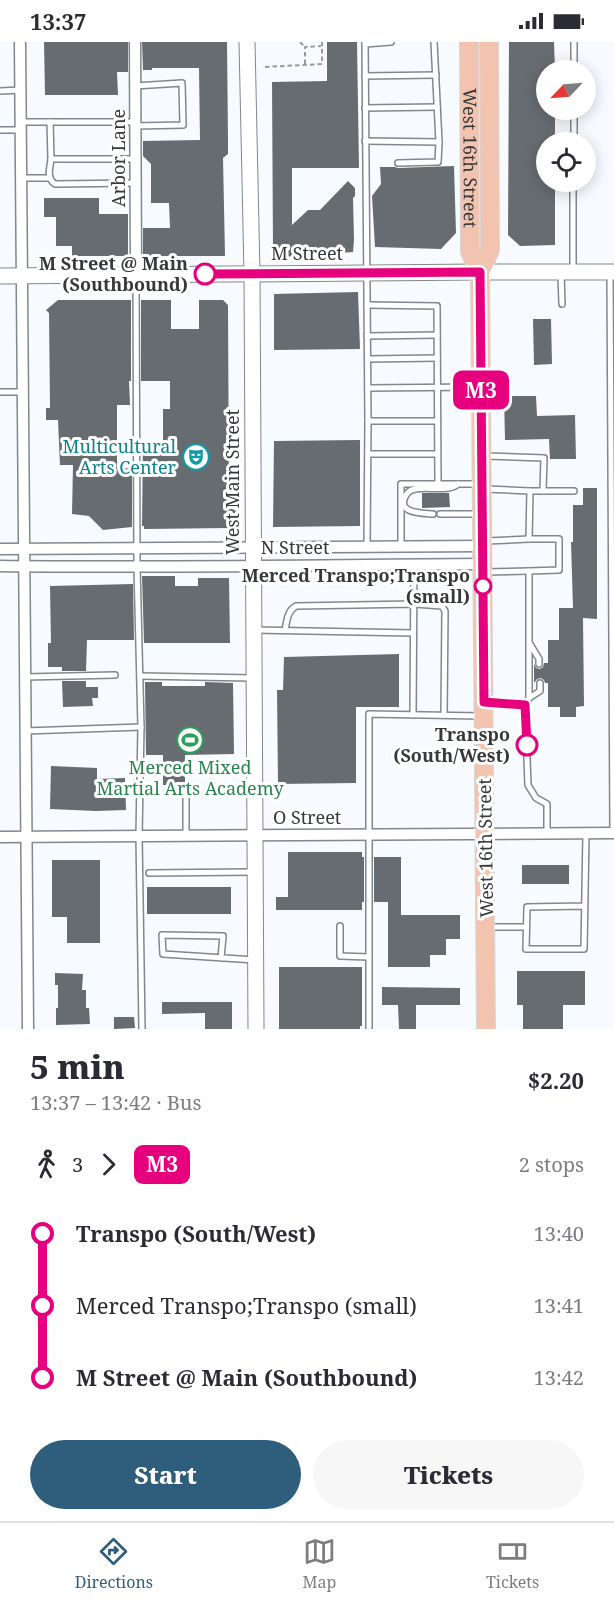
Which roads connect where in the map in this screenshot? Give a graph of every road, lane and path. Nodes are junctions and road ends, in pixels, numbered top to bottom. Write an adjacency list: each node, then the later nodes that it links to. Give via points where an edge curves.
1 (20, 42): 19 (street)
2 (135, 42): 18 (street, Arbor Lane)
3 (247, 42): 39 (street, West Main Street)
4 (300, 42): 12 (path)
5 (391, 42): 10 (lane)
6 (434, 42): 16 (lane)
7 (469, 42): 36 (main road, West 16th Street, via 471,252)
8 (489, 42): 36 (main road, West 16th Street, via 490,250)
9 (574, 42): 13 (lane)
10 (364, 43): 17 (lane)
11 (322, 44): 12 (path); 14 (path, via 322,64)
12 (305, 47): 14 (path)
13 (574, 60)
14 (305, 64): 15 (path)
15 (265, 67)
16 (436, 75): 17 (lane); 21 (lane)
17 (365, 76): 22 (lane)
18 (135, 86): 24 (street, Arbor Lane); 24 (lane, via 182,83 183,125)
19 (21, 90): 20 (lane); 25 (street)
20 (0, 91)
21 (437, 107): 22 (lane); 28 (lane)
22 (365, 108): 27 (lane)
23 (50, 122): 24 (lane); 25 (lane); 29 (lane)
24 (135, 124): 30 (street, Arbor Lane)
25 (21, 126): 26 (lane); 32 (street)
26 (0, 130)
27 (365, 141): 28 (lane); 40 (lane)
28 (439, 142): 31 (lane, via 438,162)
29 (51, 159): 30 (lane); 33 (lane)
30 (135, 159): 34 (street, Arbor Lane)
31 (398, 163)
32 (21, 178): 33 (lane); 43 (street)
33 (50, 178): 34 (lane, via 55,184)
34 (135, 183): 41 (street, Arbor Lane)
35 (572, 192): 37 (lane)
36 (480, 272): 37 (street, M Street); 40 (street, M Street); 50 (main road, West 16th Street)
37 (567, 272): 38 (street, M Street); 44 (lane)
38 (612, 272): 103 (lane)
39 (252, 273): 40 (street, M Street); 41 (street, M Street); 73 (street, West Main Street)
40 (366, 273): 45 (lane)
41 (136, 274): 43 (street, M Street); 72 (lane)
42 (0, 276): 43 (street, M Street)
43 (22, 276): 54 (street)
44 (562, 304)
45 (367, 305): 46 (lane, via 437,306); 47 (lane)
46 (437, 335): 47 (lane); 49 (lane)
47 (367, 336): 48 (lane)
48 (368, 358): 49 (lane); 51 (lane)
49 (437, 358): 52 (lane)
50 (481, 387): 52 (lane); 59 (main road, West 16th Street)
51 (368, 388): 52 (lane); 56 (lane)
52 (437, 388): 55 (lane)
53 (0, 392): 54 (lane)
54 (23, 392): 75 (street)
55 (437, 421): 56 (lane); 58 (lane)
56 (368, 422): 57 (lane)
57 (368, 454): 58 (lane); 70 (lane)
58 (437, 454): 60 (lane)
59 (481, 456): 62 (main road, West 16th Street); 64 (lane, via 544,458)
60 (438, 484): 61 (lane); 71 (lane, via 401,484)
61 (458, 484): 62 (lane); 66 (lane, via 453,488 407,492 404,506 408,511)
62 (481, 486): 63 (lane); 68 (main road, West 16th Street)
63 (530, 491): 64 (lane); 69 (lane)
64 (543, 491): 65 (lane)
65 (574, 491)
66 (433, 514)
67 (440, 514): 68 (lane)
68 (482, 514): 76 (main road, West 16th Street)
69 (529, 539): 76 (lane); 82 (lane, via 559,539 559,570)
70 (367, 546): 71 (street, N Street); 73 (street, N Street)
71 (401, 546): 76 (street, N Street)
72 (137, 547): 73 (street, N Street); 75 (street, N Street); 81 (lane)
73 (253, 547): 78 (street, West Main Street)
74 (0, 549): 75 (street, N Street)
75 (24, 549): 80 (street)
76 (482, 556): 77 (street, N Street); 82 (lane); 96 (main road, West 16th Street)
77 (414, 564): 78 (street, N Street); 83 (lane)
78 (253, 565): 81 (street, N Street); 84 (street, West Main Street)
79 (0, 566): 80 (street, N Street)
80 (24, 567): 81 (street, N Street); 91 (street)
81 (137, 567): 90 (lane)
82 (529, 571): 87 (lane)
83 (414, 604): 85 (lane, via 296,606 289,613); 86 (lane); 98 (lane, via 442,606 445,611)
84 (254, 630): 85 (lane); 92 (street, West Main Street)
85 (285, 630): 86 (lane)
86 (413, 633): 97 (lane)
87 (530, 644): 88 (lane); 94 (lane)
88 (539, 664)
89 (115, 675): 91 (lane)
90 (140, 676): 92 (lane); 99 (lane)
91 (25, 677): 100 (street)
92 (254, 678): 107 (street, West Main Street)
93 (540, 683): 94 (lane, via 540,691)
94 (530, 698): 95 (lane)
95 (525, 705): 96 (lane); 105 (lane, via 528,785 536,798 547,804)
96 (484, 709): 98 (lane); 102 (main road, West 16th Street)
97 (413, 715): 98 (lane); 104 (lane, via 369,714)
98 (444, 715)
99 (141, 727): 100 (lane); 108 (lane)
100 (26, 731): 111 (street)
101 (186, 796): 109 (lane)
102 (486, 833): 104 (street, O Street); 105 (street, O Street); 116 (main road, West 16th Street)
103 (614, 833): 106 (street, O Street)
104 (369, 834): 107 (street, O Street); 118 (lane)
105 (547, 834): 106 (street, O Street)
106 (586, 834): 114 (lane)
107 (255, 835): 109 (street, O Street); 112 (street, West Main Street)
108 (140, 836): 109 (street, O Street); 111 (street, O Street); 122 (lane)
109 (186, 836)
110 (0, 837): 111 (street, O Street)
111 (26, 838): 121 (street)
112 (255, 872): 113 (lane); 120 (street, West Main Street)
113 (149, 873)
114 (584, 906): 117 (lane, via 526,907); 117 (lane, via 584,949 526,949)
115 (340, 926): 118 (lane, via 340,956)
116 (486, 927): 117 (lane); 125 (main road, West 16th Street)
117 (526, 927)
118 (369, 957): 124 (lane)
119 (221, 958): 119 (lane, via 163,954 162,935 223,936); 120 (lane)
120 (255, 960): 123 (street, West Main Street)
121 (27, 1029)
122 (142, 1029)
123 (256, 1029)
124 (369, 1029)
125 (486, 1029)

